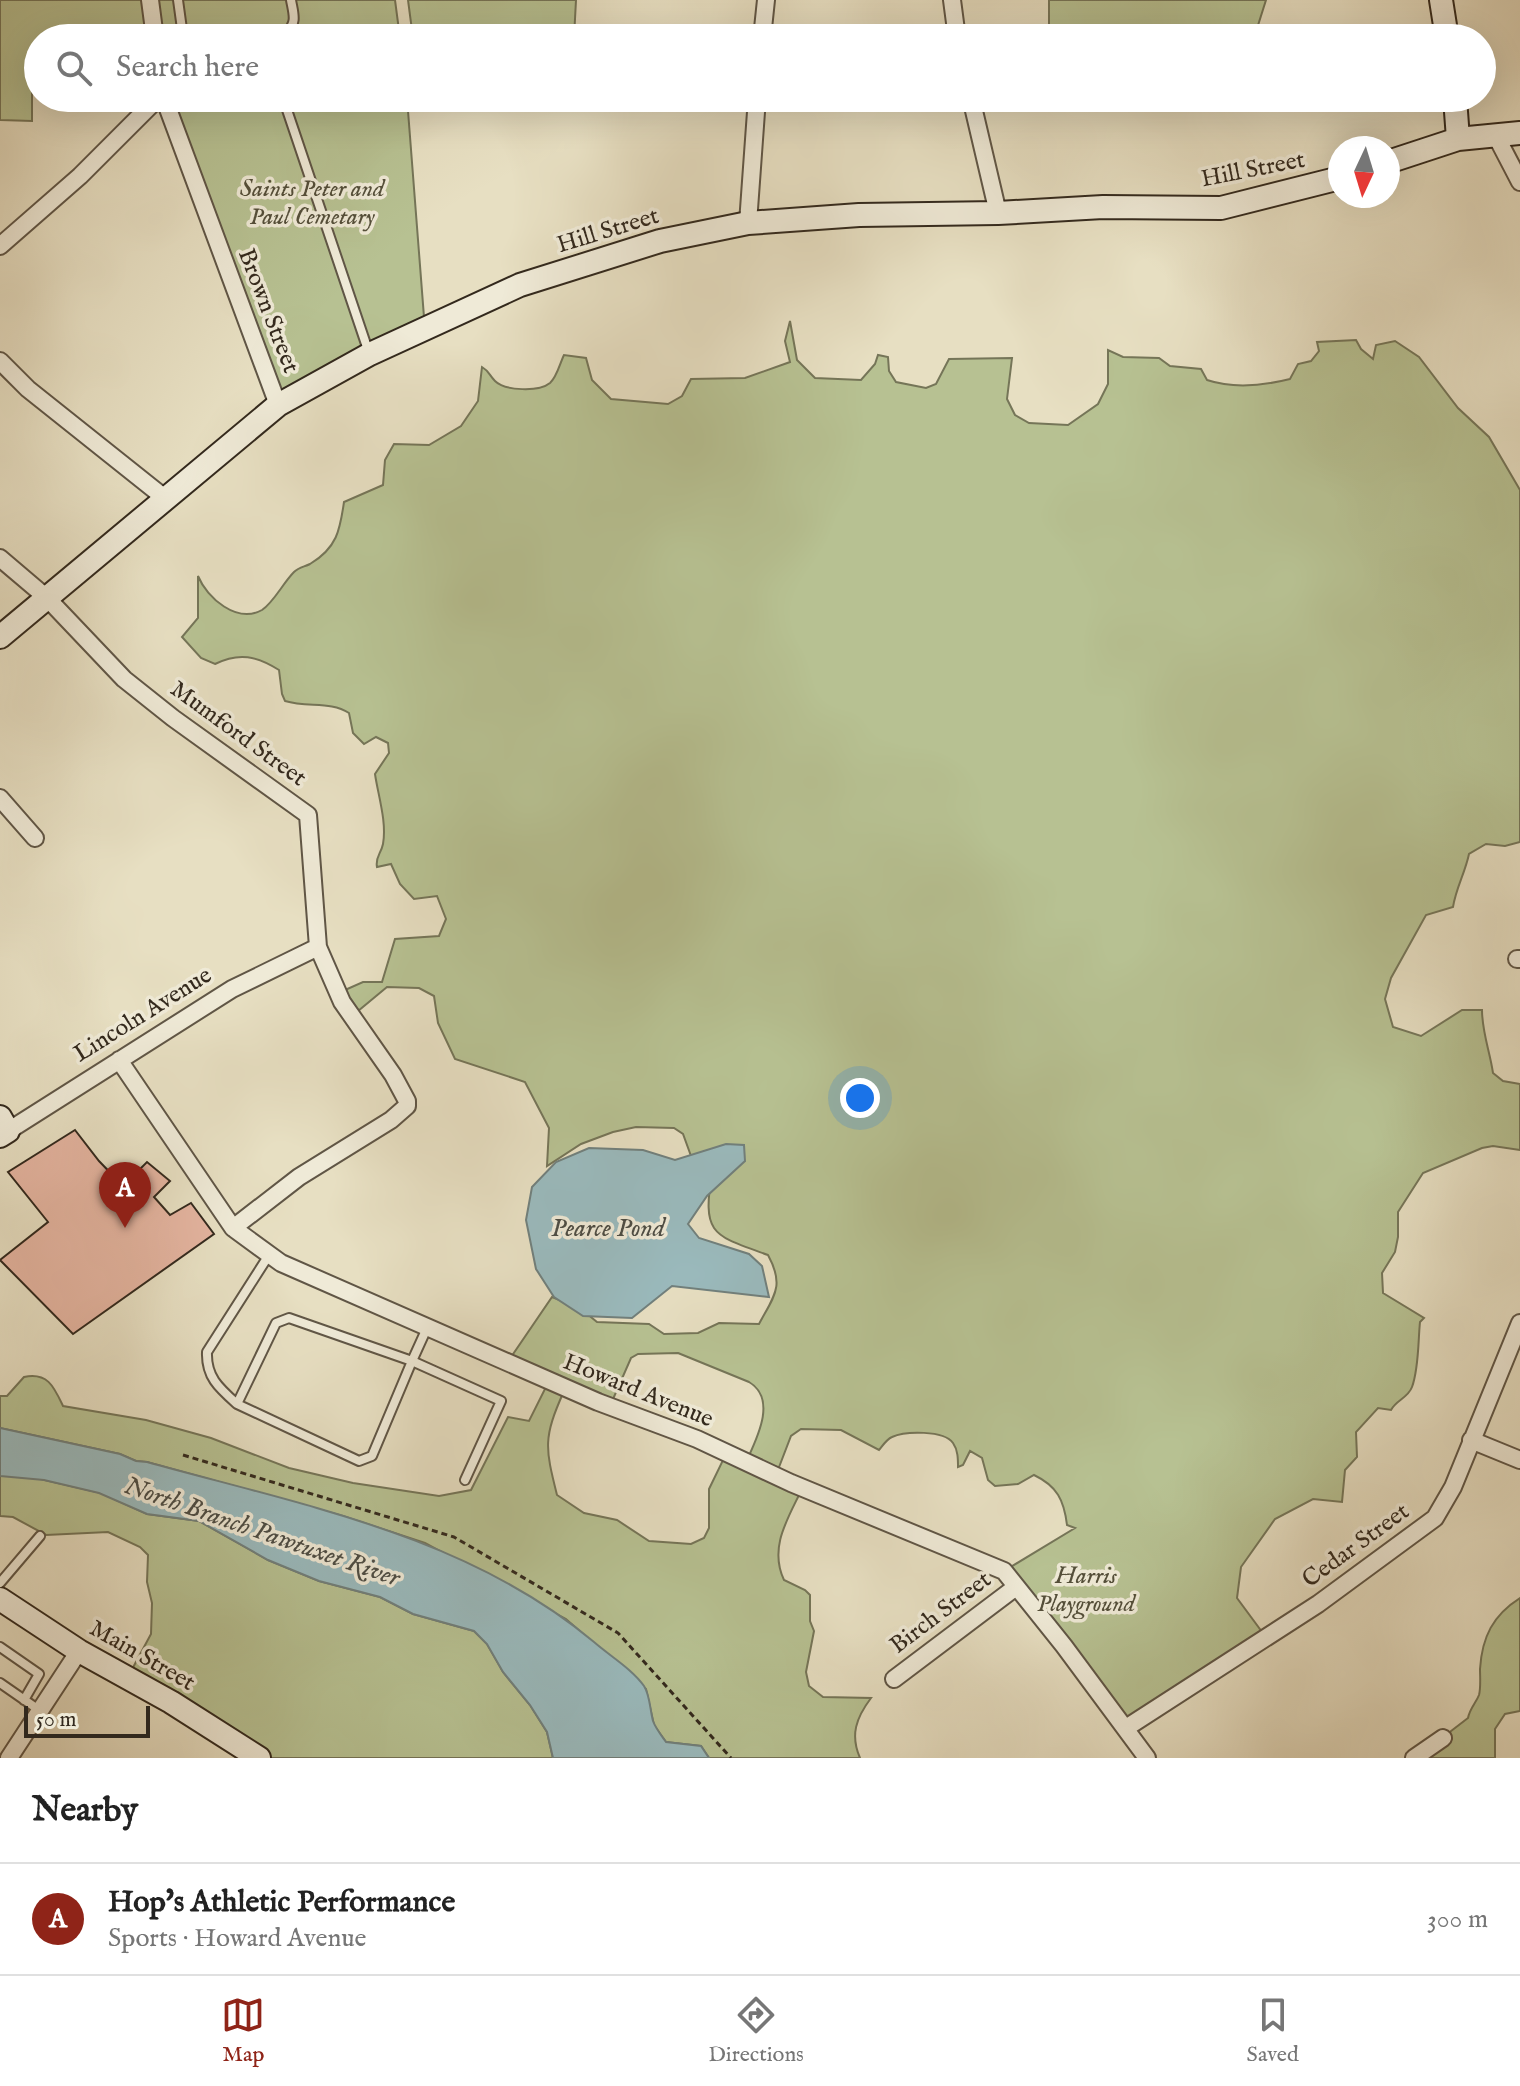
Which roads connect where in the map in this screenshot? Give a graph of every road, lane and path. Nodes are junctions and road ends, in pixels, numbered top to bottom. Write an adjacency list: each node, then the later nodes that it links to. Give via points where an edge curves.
1 (150, 0): 7 (street)
2 (178, 0): 8 (lane)
3 (291, 0): 9 (lane)
4 (766, 0): 10 (street)
5 (952, 0): 11 (street)
6 (1441, 0): 12 (street)
7 (153, 24)
8 (181, 24)
9 (293, 24)
10 (763, 24)
11 (955, 24)
12 (1445, 24)
13 (146, 112): 27 (street)
14 (166, 112): 30 (street, Brown Street)
15 (288, 112): 28 (lane)
16 (756, 112): 26 (street)
17 (974, 112): 25 (street)
18 (1456, 112): 21 (street)
19 (1520, 133): 20 (street)
20 (1495, 134): 21 (street); 24 (street)
21 (1458, 139): 22 (street)
22 (1400, 158)
23 (1328, 181): 25 (street, Hill Street, via 1221,208)
24 (1520, 182)
25 (998, 213): 26 (street, Hill Street)
26 (748, 223): 28 (street, Hill Street, via 660,241 520,285)
27 (0, 246)
28 (370, 354): 30 (street, Hill Street)
29 (0, 361): 31 (street)
30 (278, 405): 31 (street, Hill Street)
31 (166, 499): 33 (street, Hill Street)
32 (0, 558): 33 (street, Mumford Street)
33 (47, 598): 34 (street, Hill Street); 37 (street, Mumford Street, via 124,679 308,815)
34 (0, 637)
35 (0, 798): 36 (street)
36 (35, 838)
37 (318, 947): 38 (street, Lincoln Avenue, via 232,989); 40 (street, Mumford Street, via 342,1002 393,1075 407,1106)
38 (119, 1060): 39 (street, Lincoln Avenue); 40 (street, Howard Avenue)
39 (3, 1128)
40 (233, 1228): 41 (street, Howard Avenue)
41 (269, 1254): 43 (street, Howard Avenue); 45 (lane, via 207,1352 206,1368)
42 (1520, 1323): 46 (street, Cedar Street)
43 (427, 1327): 44 (lane); 52 (street, Howard Avenue, via 1004,1571)
44 (412, 1361): 45 (lane, via 289,1318 276,1323); 45 (lane, via 372,1456 359,1461); 49 (lane, via 501,1401)
45 (237, 1404)
46 (1471, 1440): 48 (street); 59 (street, Cedar Street, via 1435,1518 1318,1604)
47 (183, 1455): 64 (path, via 454,1537 618,1633)
48 (1520, 1460)
49 (465, 1480)
50 (40, 1536): 51 (lane)
51 (0, 1583)
52 (1016, 1587): 56 (street, Birch Street); 59 (street, Howard Avenue)
53 (0, 1599): 55 (street, Main Street)
54 (0, 1647): 58 (lane, via 39,1674)
55 (79, 1651): 58 (street); 63 (street, Main Street)
56 (894, 1679)
57 (0, 1683): 58 (lane)
58 (31, 1705): 62 (street)
59 (1126, 1728): 65 (street, Howard Avenue)
60 (1443, 1738): 66 (street)
61 (0, 1753): 62 (lane)
62 (8, 1758)
63 (259, 1758)
64 (731, 1758)
65 (1147, 1758)
66 (1414, 1758)

